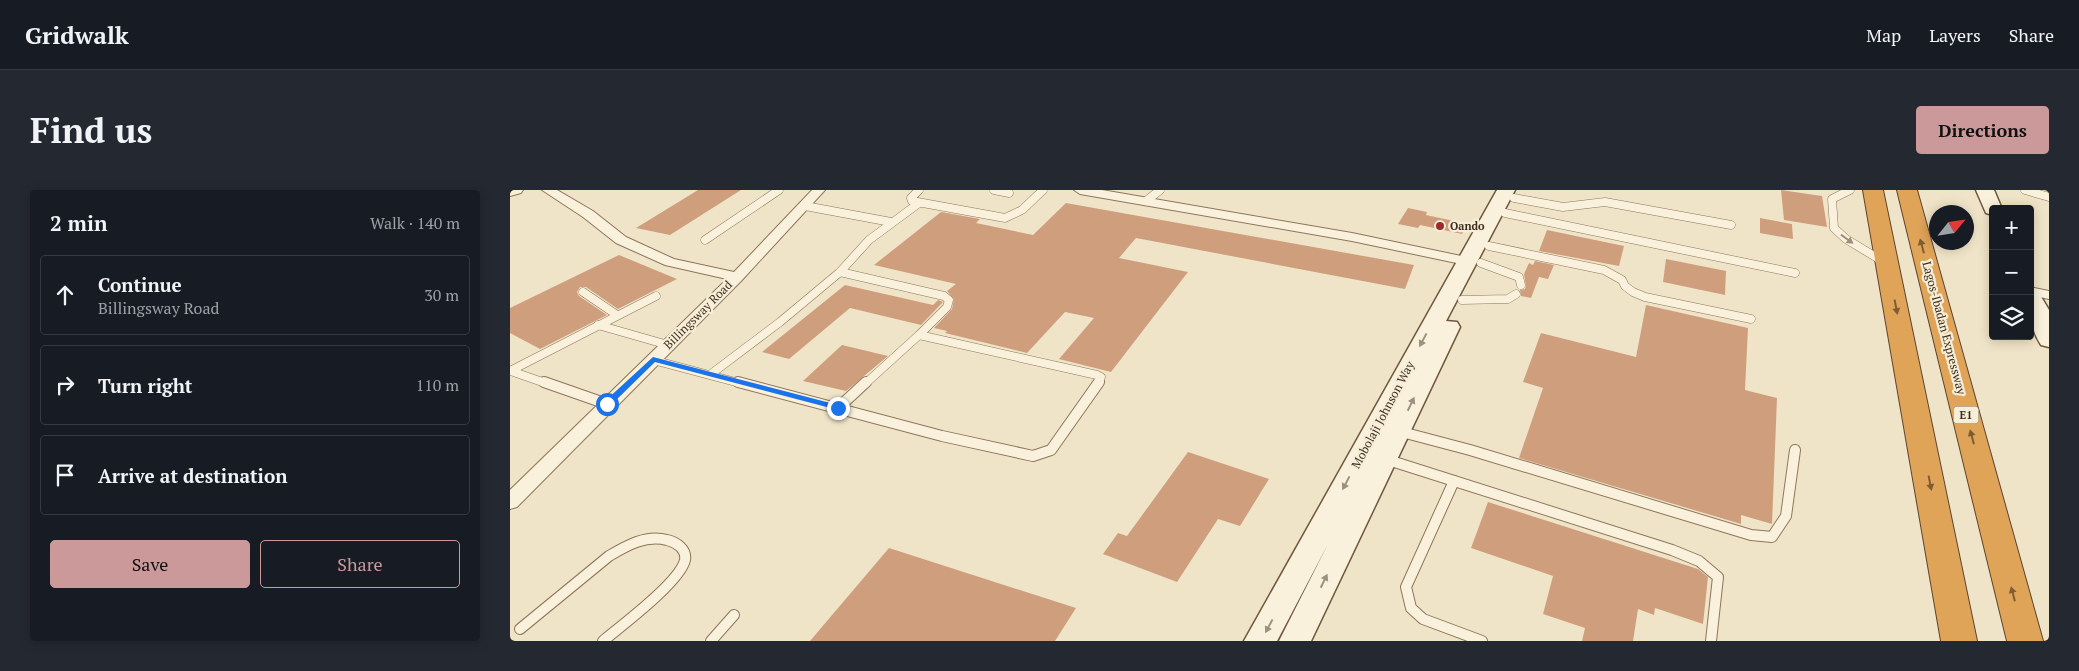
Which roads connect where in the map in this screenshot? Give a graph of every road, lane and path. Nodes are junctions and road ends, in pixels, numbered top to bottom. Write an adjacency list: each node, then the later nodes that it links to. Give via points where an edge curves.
1 (517, 190): 15 (street)
2 (548, 190): 30 (street, via 588,214 621,240 670,262)
3 (779, 190): 25 (lane)
4 (819, 190): 22 (street, Billingsway Road)
5 (918, 190): 20 (lane, via 911,198)
6 (994, 190): 16 (lane)
7 (1043, 190): 20 (lane, via 1022,210 1005,218)
8 (1080, 190): 19 (street)
9 (1160, 190): 19 (lane)
10 (1850, 190): 27 (lane, one-way to 27, via 1832,199 1834,228)
11 (1873, 190): 27 (highway)
12 (1906, 190): 62 (highway, Lagos-Ibadan Expressway / E1, one-way to 12)
13 (1985, 190): 21 (street)
14 (2025, 190): 17 (lane)
15 (510, 192)
16 (1009, 193)
17 (2049, 197)
18 (1511, 198): 24 (lane, via 1563,207 1605,202); 26 (street, Mobolaji Johnson Way); 29 (lane)
19 (1146, 201): 26 (street)
20 (919, 203): 23 (lane)
21 (1991, 205)
22 (805, 206): 23 (lane); 30 (street, Billingsway Road)
23 (891, 222): 28 (lane, via 869,240)
24 (1731, 225)
25 (705, 240)
26 (1479, 256): 31 (lane, via 1519,277); 36 (street, Mobolaji Johnson Way); 38 (lane, via 1604,270 1645,297); 57 (street, Mobolaji Johnson Way, one-way to 57)
27 (1888, 264): 61 (highway, one-way to 61)
28 (840, 272): 40 (lane, via 944,296 949,300 948,307); 45 (lane)
29 (1795, 273)
30 (736, 277): 42 (street, Billingsway Road)
31 (1521, 285)
32 (583, 292): 37 (lane)
33 (1516, 294): 36 (lane, via 1508,298)
34 (656, 296): 37 (lane)
35 (2039, 299): 41 (street)
36 (1462, 300): 48 (street, Mobolaji Johnson Way, one-way to 36)
37 (617, 315): 39 (lane)
38 (1751, 320)
39 (598, 325): 42 (lane); 44 (lane)
40 (919, 335): 47 (lane); 47 (lane, via 1097,375 1101,380 1051,450 1033,456)
41 (2049, 340)
42 (668, 345): 43 (street, Billingsway Road)
43 (653, 360): 45 (lane); 46 (street, Billingsway Road)
44 (511, 370): 46 (lane)
45 (711, 374): 47 (lane)
46 (607, 404): 52 (street, Billingsway Road)
47 (838, 408)
48 (1397, 431): 49 (lane, via 1751,535 1772,537 1786,516); 50 (street, Mobolaji Johnson Way)
49 (1794, 450)
50 (1384, 458): 51 (lane); 58 (street, Mobolaji Johnson Way, one-way to 50)
51 (1454, 481): 59 (lane, via 1406,587 1411,608 1423,619); 60 (lane, via 1684,553 1702,562 1718,577)
52 (510, 502)
53 (734, 615): 56 (lane)
54 (520, 629): 55 (lane, via 624,546 662,537 680,547 685,554 684,563 676,575)
55 (603, 641)
56 (711, 641)
57 (1260, 641)
58 (1295, 641)
59 (1482, 641)
60 (1711, 641)
61 (1959, 641)
62 (2025, 641)

